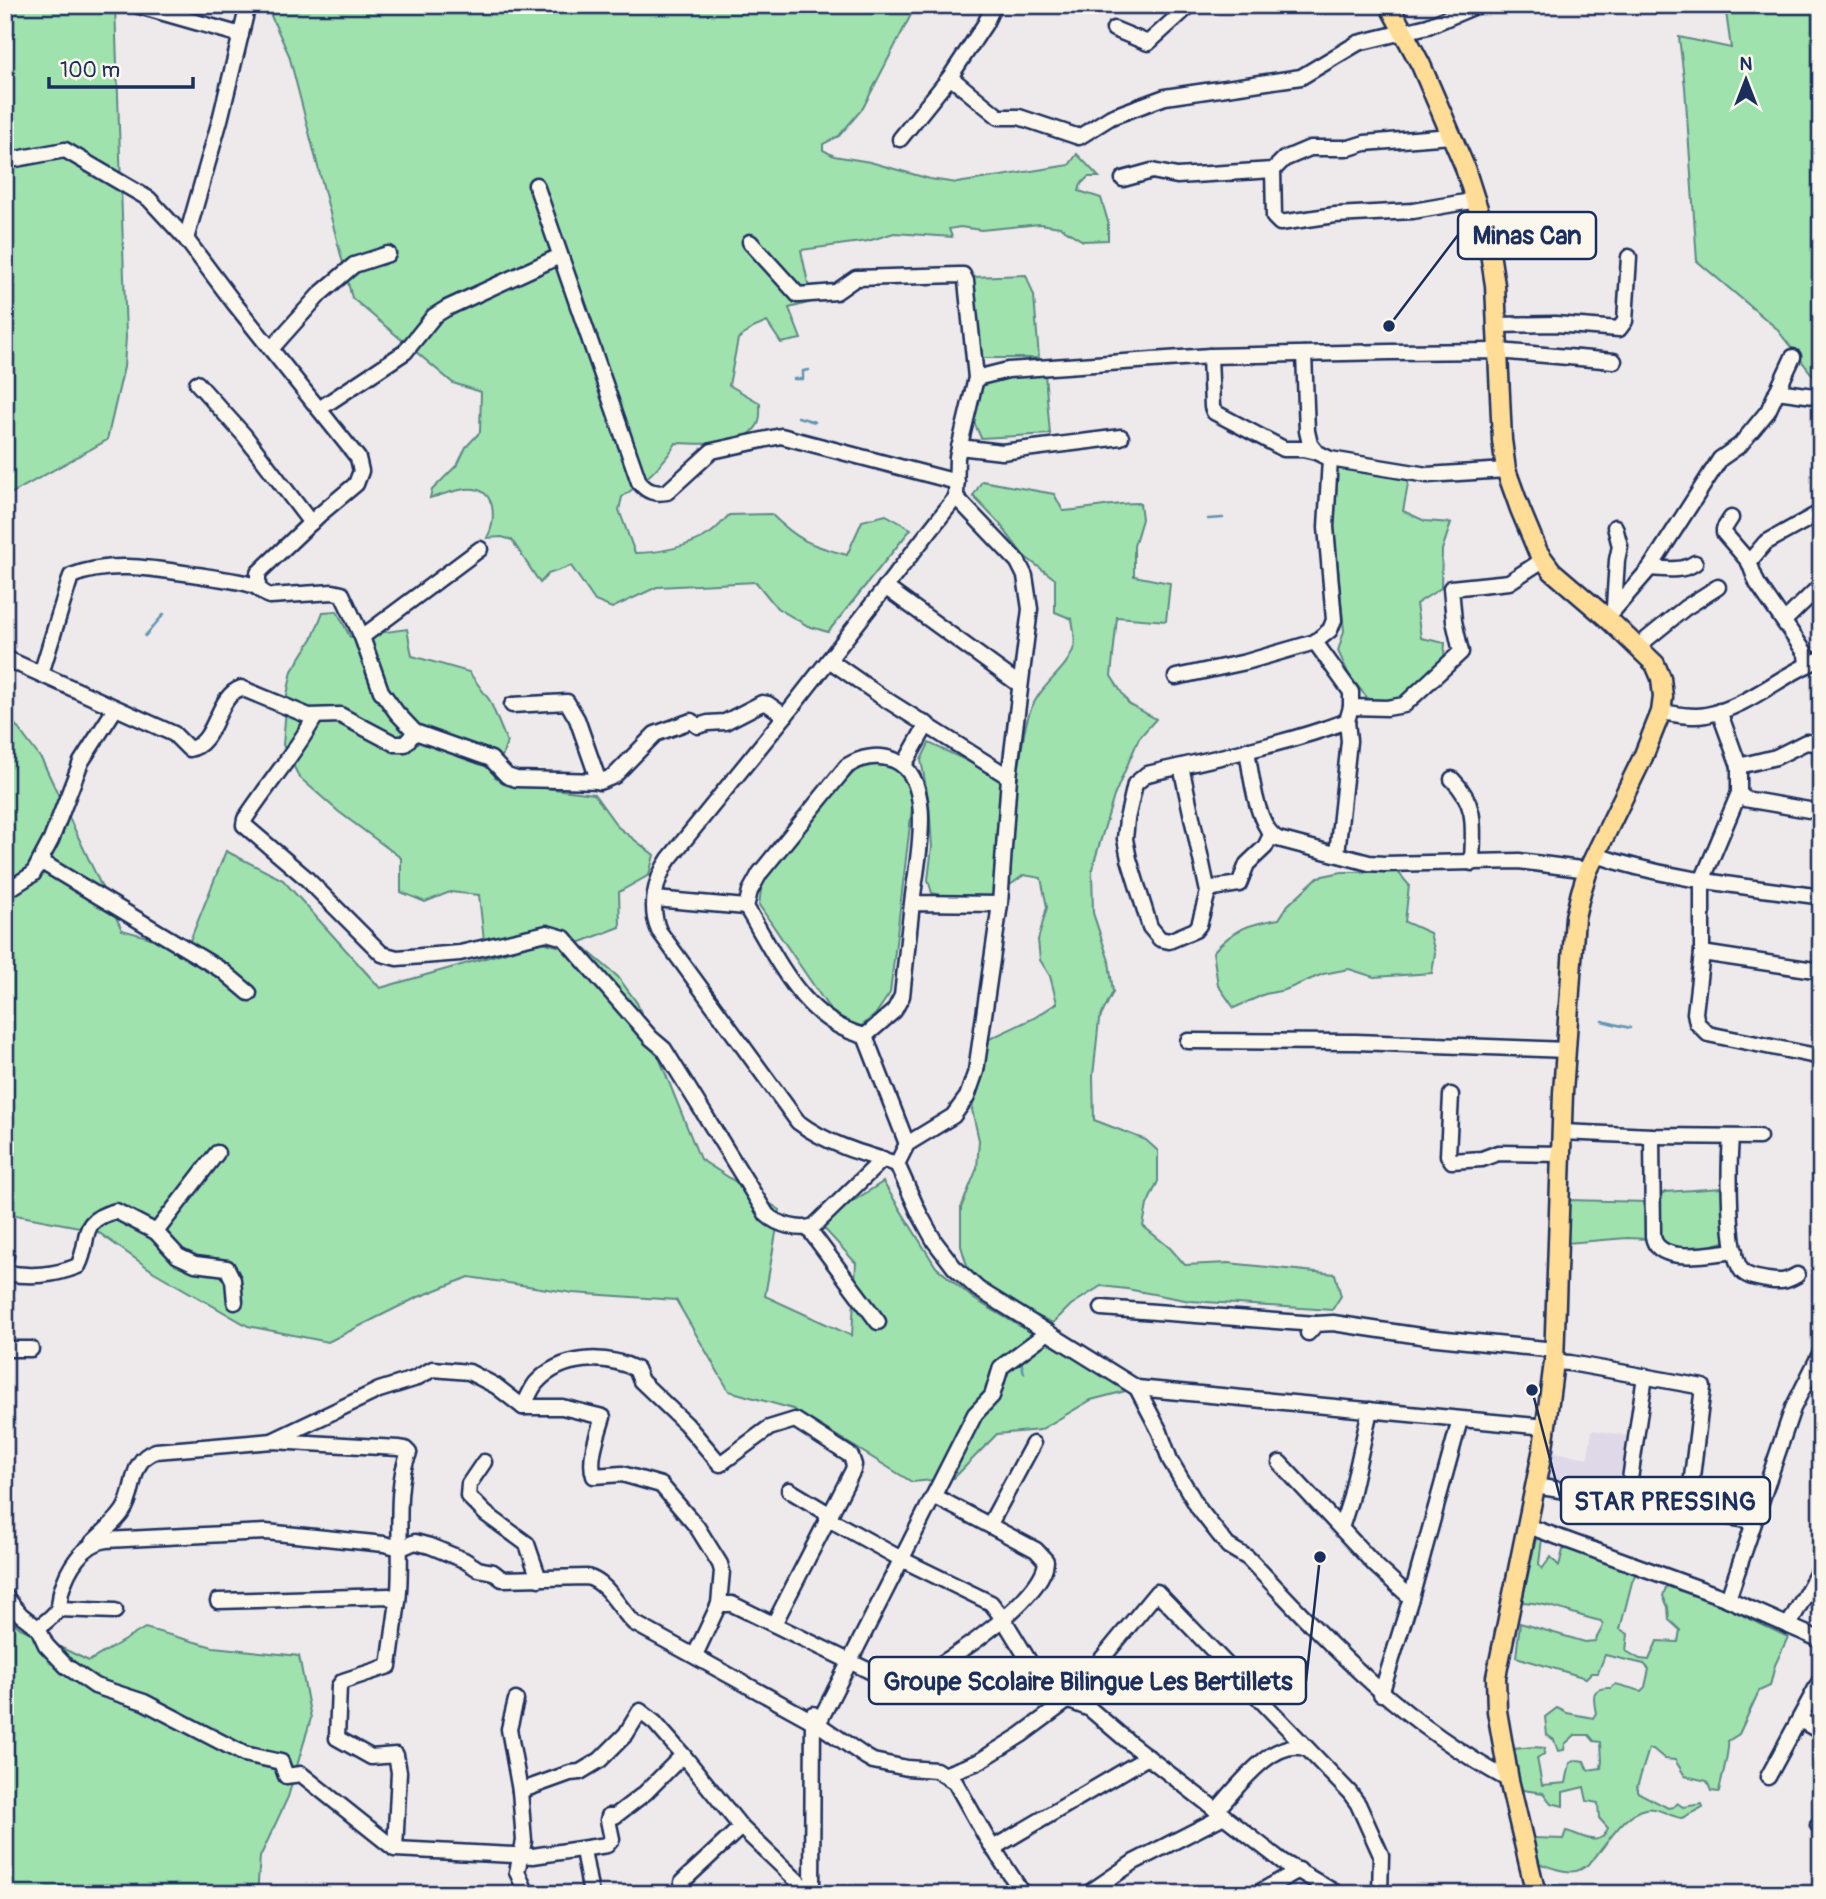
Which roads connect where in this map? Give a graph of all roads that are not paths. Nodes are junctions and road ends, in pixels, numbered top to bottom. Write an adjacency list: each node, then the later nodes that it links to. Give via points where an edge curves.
1 (136, 5): 9 (street)
2 (248, 5): 9 (street)
3 (994, 5): 10 (street)
4 (1190, 5): 7 (street, via 1148,43)
5 (1389, 5): 8 (main road)
6 (1478, 5): 8 (street)
7 (1114, 29)
8 (1404, 32): 10 (street, via 1358,43 1301,77 1165,97 1111,117 1079,137 1019,117 999,117); 11 (main road)
9 (241, 35): 18 (street)
10 (950, 78): 12 (street)
11 (1451, 136): 14 (street, via 1310,148 1284,159); 17 (main road)
12 (900, 139)
13 (5, 162): 18 (street, via 65,150 149,199)
14 (1273, 170): 15 (street, via 1177,176 1152,171); 17 (street, via 1274,217 1280,223 1413,211)
15 (1123, 179)
16 (536, 185): 21 (street)
17 (1477, 200): 23 (main road, via 1488,240)
18 (186, 239): 24 (street)
19 (750, 242): 30 (street, via 798,295 836,292 856,278 963,275)
20 (388, 254): 24 (street, via 354,265 320,294)
21 (560, 256): 34 (street, via 434,316 405,352); 40 (street, via 639,482 651,492 667,492 712,451 781,436)
22 (1629, 257): 23 (street, via 1625,321 1619,329)
23 (1497, 325): 25 (main road)
24 (271, 349): 34 (street)
25 (1498, 351): 26 (street); 29 (street); 39 (main road)
26 (1304, 354): 27 (street); 37 (street, via 1307,431)
27 (1210, 356): 30 (street, via 1008,370); 37 (street, via 1214,412 1284,449)
28 (1793, 356): 32 (street)
29 (1614, 361)
30 (976, 378): 36 (street)
31 (197, 383): 43 (street, via 244,435)
32 (1777, 391): 33 (street); 49 (street, via 1768,411 1740,446 1720,459)
33 (1821, 397)
34 (319, 409): 43 (street, via 358,458 361,471 356,484)
35 (1121, 437): 36 (street, via 1002,452)
36 (960, 447): 40 (street)
37 (1315, 452): 38 (street)
38 (1331, 459): 39 (street, via 1427,475); 57 (street, via 1326,527 1334,620 1330,630)
39 (1506, 470): 46 (main road)
40 (956, 489): 52 (street); 64 (street, via 1025,576 1030,609)
41 (1821, 512): 47 (street, via 1765,543)
42 (1731, 518): 47 (street, via 1724,534)
43 (311, 523): 50 (street, via 258,573)
44 (1615, 527): 54 (street, via 1620,545)
45 (480, 549): 56 (street)
46 (1543, 560): 54 (main road); 69 (street, via 1508,582 1451,588 1461,652 1404,705)
47 (1749, 562): 55 (street, via 1757,583)
48 (1695, 563): 49 (street, via 1680,569)
49 (1650, 568): 54 (street)
50 (255, 585): 56 (street, via 270,597 338,593 345,597); 62 (street, via 112,567 71,576)
51 (1821, 585): 55 (street)
52 (885, 587): 60 (street); 64 (street)
53 (1718, 587): 58 (street)
54 (1611, 613): 58 (main road)
55 (1784, 621): 61 (street)
56 (362, 637): 73 (street, via 386,699)
57 (1315, 642): 63 (street); 69 (street, via 1350,692)
58 (1637, 647): 68 (main road, via 1655,664 1661,678)
59 (5, 658): 62 (street)
60 (829, 660): 70 (street); 72 (street)
61 (1814, 662): 67 (street)
62 (41, 674): 66 (street)
63 (1175, 677)
64 (1020, 685): 79 (street)
65 (512, 705): 81 (street, via 567,702)
66 (115, 709): 71 (street, via 174,734 189,749 201,744 232,693 241,688); 86 (street, via 81,762)
67 (1719, 711): 68 (street, via 1704,716); 78 (street)
68 (1661, 712): 88 (main road)
69 (1349, 714): 75 (street, via 1286,740); 85 (street)
70 (785, 716): 81 (street, via 762,704 721,724 698,726 691,721 655,734 614,776); 93 (street, via 669,859 661,871)
71 (315, 717): 73 (street, via 340,715 400,746); 114 (street, via 245,819 246,828 305,877 388,958 460,953 547,933 564,938 664,1049 767,1215)
72 (927, 724): 76 (street); 79 (street)
73 (415, 732): 81 (street, via 491,759 516,779)
74 (1821, 744): 78 (street, via 1806,742 1776,757)
75 (1247, 750): 77 (street); 84 (street, via 1256,799)
76 (904, 765): 94 (street, via 919,789 922,807); 96 (street, via 875,757 859,758 847,766 760,873)
77 (1181, 766): 91 (street); 91 (street, via 1147,774 1135,784 1125,839 1129,859 1150,927 1160,939 1169,941 1195,930)
78 (1739, 766): 82 (street)
79 (1009, 777): 95 (street)
80 (1452, 779): 87 (street, via 1467,795 1473,816)
81 (599, 782)
82 (1739, 793): 83 (street, via 1745,799); 89 (street)
83 (1821, 812)
84 (1271, 835): 85 (street); 91 (street, via 1247,864 1241,883)
85 (1337, 854): 87 (street, via 1384,864)
86 (40, 861): 90 (street, via 33,874 14,886); 99 (street, via 223,971)
87 (1472, 863): 88 (street)
88 (1592, 863): 89 (street); 102 (main road, via 1576,917)
89 (1702, 881): 92 (street); 97 (street)
90 (5, 885)
91 (1208, 892)
92 (1821, 897)
93 (655, 900): 96 (street); 112 (street, via 659,931 798,1122 811,1132)
94 (912, 903): 95 (street); 100 (street, via 902,996 894,1011)
95 (1000, 904): 109 (street, via 976,1071 967,1097 953,1116)
96 (746, 906): 100 (street, via 810,1007 847,1031)
97 (1702, 953): 98 (street); 103 (street, via 1695,1013 1701,1029)
98 (1821, 971)
99 (249, 992)
100 (865, 1035): 109 (street)
101 (1188, 1041): 102 (street)
102 (1566, 1050): 105 (main road)
103 (1821, 1057)
104 (1451, 1095): 111 (street, via 1448,1155 1452,1161 1498,1153)
105 (1562, 1132): 106 (street); 111 (main road)
106 (1652, 1136): 108 (street); 116 (street, via 1657,1248 1686,1256)
107 (1759, 1137): 108 (street)
108 (1731, 1138): 116 (street, via 1728,1182)
109 (907, 1144): 113 (street)
110 (217, 1153): 115 (street)
111 (1561, 1154): 126 (main road)
112 (883, 1160): 113 (street); 114 (street)
113 (897, 1164): 122 (street, via 935,1242 954,1267 978,1289)
114 (808, 1228): 121 (street)
115 (156, 1232): 117 (street, via 116,1211 100,1215 84,1239 78,1266 44,1276); 119 (street, via 178,1256 195,1264 227,1268)
116 (1735, 1251): 118 (street, via 1740,1269 1749,1277 1781,1282)
117 (5, 1273)
118 (1797, 1275)
119 (235, 1302)
120 (1102, 1308): 126 (street, via 1312,1328 1333,1322)
121 (878, 1322)
122 (1048, 1332): 128 (street); 139 (street, via 1001,1367 992,1396 975,1414)
123 (5, 1349): 124 (street)
124 (32, 1349)
125 (1821, 1352): 143 (street, via 1793,1408)
126 (1554, 1356): 127 (street); 132 (main road)
127 (1645, 1376): 140 (street); 141 (street, via 1703,1387)
128 (1137, 1388): 130 (street); 168 (street, via 1170,1460 1206,1519 1228,1546 1248,1558)
129 (523, 1407): 133 (street, via 469,1372 433,1369); 142 (street, via 536,1383 573,1360 619,1360 636,1368 641,1381 720,1464 769,1428 795,1420 853,1460 853,1470); 157 (street, via 562,1407 603,1417 594,1476 622,1474 664,1487 720,1564)
130 (1370, 1410): 131 (street); 146 (street)
131 (1460, 1420): 132 (street); 153 (street)
132 (1546, 1427): 137 (main road)
133 (273, 1441): 147 (street, via 149,1453 135,1470 121,1514); 148 (street, via 405,1449 409,1453 401,1493)
134 (1033, 1444): 144 (street)
135 (484, 1462): 151 (street, via 469,1484 468,1496 527,1544)
136 (1280, 1463): 146 (street)
137 (1535, 1486): 140 (street); 145 (main road)
138 (789, 1490): 142 (street)
139 (934, 1496): 144 (street); 149 (street)
140 (1627, 1500): 141 (street)
141 (1688, 1510): 143 (street)
142 (828, 1516): 149 (street); 161 (street)
143 (1754, 1521): 154 (street)
144 (990, 1524): 160 (street, via 1036,1550 1046,1561 1036,1584)
145 (1528, 1526): 154 (street); 179 (main road, via 1496,1686)
146 (1341, 1528): 153 (street)
147 (91, 1544): 148 (street, via 266,1532); 158 (street, via 74,1564 61,1590)
148 (401, 1548): 151 (street, via 415,1542 502,1579); 156 (street)
149 (903, 1560): 160 (street, via 986,1600); 166 (street)
150 (1821, 1567): 162 (street)
151 (538, 1579): 165 (street, via 587,1577 599,1581 634,1623)
152 (5, 1596): 163 (street)
153 (1411, 1598): 168 (street)
154 (1728, 1599): 162 (street)
155 (218, 1601): 156 (street, via 389,1595)
156 (398, 1601): 184 (street, via 389,1666 342,1681 339,1686 337,1738 371,1757 396,1755)
157 (719, 1604): 161 (street, via 732,1604); 165 (street)
158 (58, 1609): 159 (street); 163 (street)
159 (115, 1611)
160 (1004, 1620): 166 (street, via 913,1677 886,1679); 170 (street, via 1034,1671 1056,1696)
161 (774, 1624): 166 (street)
162 (1788, 1626): 164 (street)
163 (38, 1629): 184 (street, via 66,1666 95,1686 144,1702 244,1754 281,1762 286,1776 301,1774)
164 (1821, 1640)
165 (695, 1655): 171 (street)
166 (848, 1662): 171 (street)
167 (1821, 1678): 172 (street)
168 (1381, 1693): 179 (street, via 1459,1752)
169 (516, 1700): 180 (street, via 509,1729)
170 (1067, 1701): 174 (street, via 1157,1592); 176 (street, via 1090,1709); 177 (street, via 978,1762)
171 (815, 1719): 177 (street, via 873,1761); 191 (street)
172 (1800, 1720): 173 (street); 178 (street)
173 (1821, 1732)
174 (1308, 1749): 181 (street, via 1279,1749 1252,1771); 196 (street, via 1358,1804 1381,1855)
175 (682, 1755): 180 (street, via 640,1711 626,1734 600,1760 580,1772); 182 (street); 185 (street, via 645,1793 610,1816 611,1842)
176 (1148, 1757): 181 (street); 183 (street)
177 (946, 1774): 183 (street)
178 (1768, 1777)
179 (1508, 1780): 197 (main road)
180 (520, 1791): 186 (street)
181 (1220, 1813): 187 (street); 193 (street)
182 (741, 1827): 188 (street); 191 (street)
183 (993, 1847): 192 (street)
184 (395, 1849): 186 (street)
185 (583, 1850): 186 (street); 190 (street)
186 (521, 1855): 189 (street, via 517,1872)
187 (1298, 1870): 194 (street); 195 (street)
188 (682, 1882)
189 (527, 1894)
190 (591, 1894)
191 (811, 1894)
192 (1023, 1894)
193 (1087, 1894)
194 (1256, 1894)
195 (1338, 1894)
196 (1380, 1894)
197 (1536, 1894)

